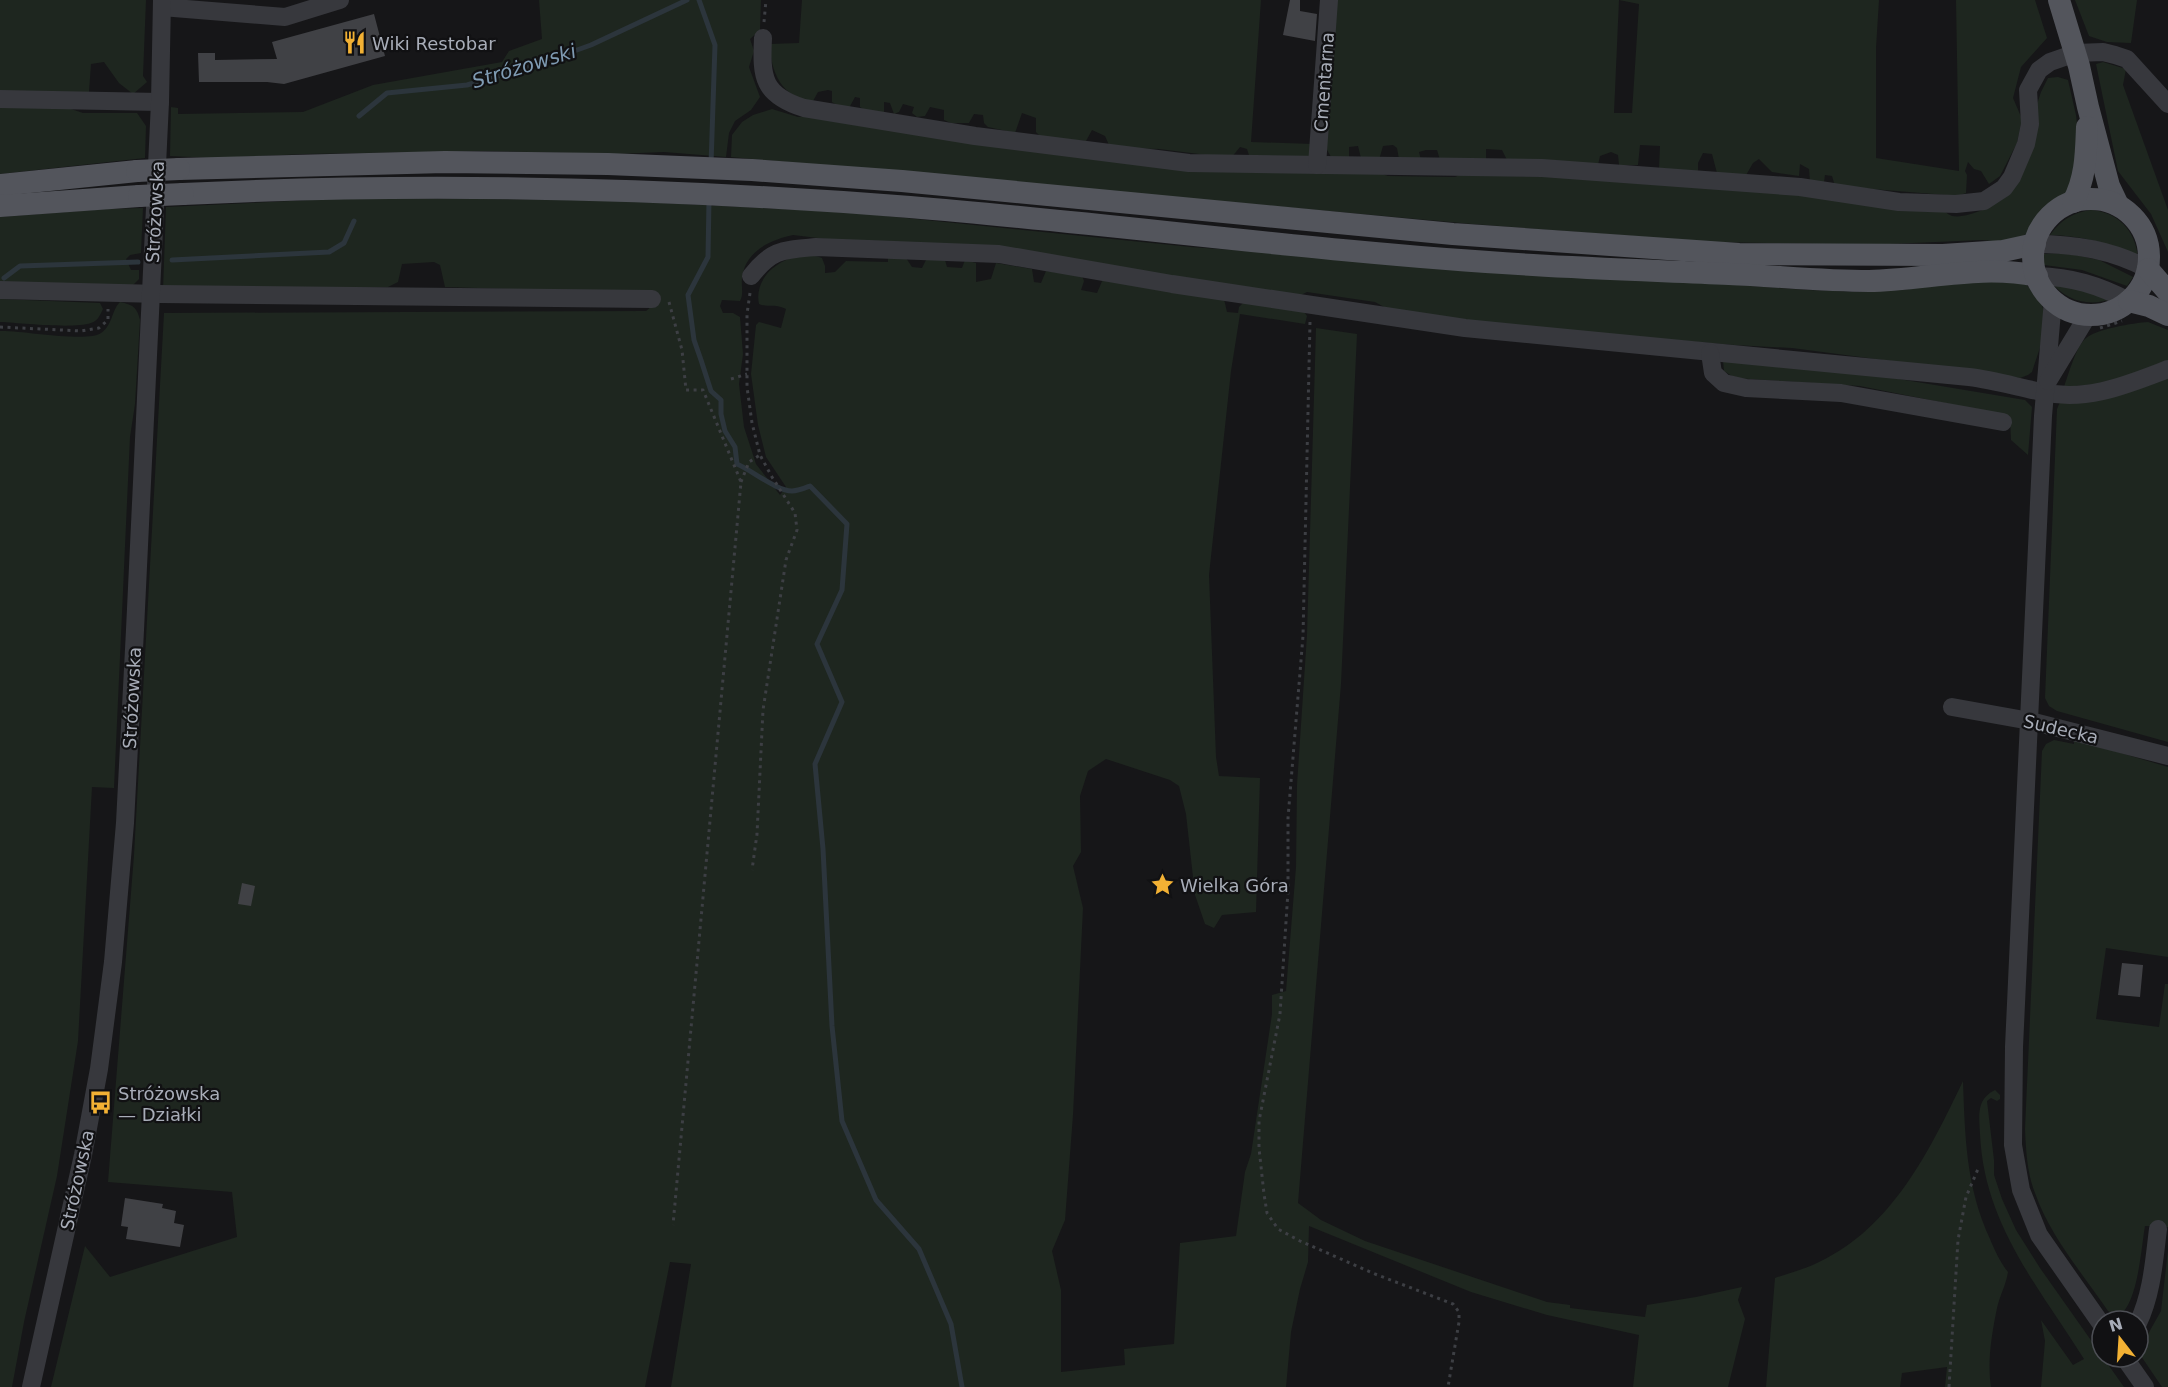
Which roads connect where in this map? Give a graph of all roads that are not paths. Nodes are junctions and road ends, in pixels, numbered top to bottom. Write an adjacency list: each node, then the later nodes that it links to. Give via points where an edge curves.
1 (340, 0): 4 (street, via 285,17)
2 (1329, 0): 11 (street, Cmentarna)
3 (2059, 0): 6 (main road)
4 (162, 3): 8 (street, Stróżowska)
5 (763, 38): 11 (street, via 761,64 767,85 783,101 804,108 975,136 1189,163)
6 (2076, 53): 9 (street, via 2103,52 2127,59); 10 (main road); 11 (street, via 2039,70 2028,90 2030,124 2012,177 1995,195 1970,204 1899,202 1800,187 1542,168)
7 (0, 99): 8 (street)
8 (160, 102): 22 (street, Stróżowska)
9 (2168, 104)
10 (2088, 107): 13 (main road, via 2084,172); 14 (main road, via 2109,186)
11 (1317, 165)
12 (0, 185): 16 (main road, bridge, via 179,168 445,162 663,166 912,182 1379,227 1706,253 1943,255 2003,251)
13 (2073, 202): 14 (main road, via 2096,199); 16 (main road, via 2048,218)
14 (2118, 205): 17 (main road, via 2130,213 2144,232)
15 (0, 206): 19 (main road, bridge, via 294,189 664,191 916,207 1531,265 1857,280 2003,271)
16 (2035, 244): 17 (street, via 2097,249); 19 (main road)
17 (2148, 270): 21 (main road); 25 (main road)
18 (752, 276): 28 (street, via 775,252 816,247 999,254 1172,285 1465,328)
19 (2037, 276): 24 (main road); 25 (street, via 2102,286)
20 (0, 290): 22 (street)
21 (2168, 292)
22 (151, 293): 23 (street); 39 (street, Stróżowska, via 125,823 113,962 83,1155)
23 (652, 299)
24 (2053, 300): 27 (main road); 30 (street)
25 (2128, 310): 26 (main road, via 2149,306); 27 (main road, via 2107,313)
26 (2168, 315)
27 (2092, 322): 30 (street)
28 (1710, 353): 30 (street, via 1969,376); 31 (street, via 1713,373 1724,383 1746,388 1841,393)
29 (2168, 369): 30 (street, via 2095,394 2076,396)
30 (2044, 389): 33 (street)
31 (2003, 422)
32 (1952, 708): 33 (street, Sudecka)
33 (2030, 721): 34 (street, Sudecka); 36 (street, via 2013,1145 2021,1190 2039,1235)
34 (2168, 756)
35 (2158, 1229): 37 (street)
36 (2090, 1309)
37 (2145, 1309)
38 (2132, 1369): 40 (street)
39 (31, 1387)
40 (2145, 1387)

